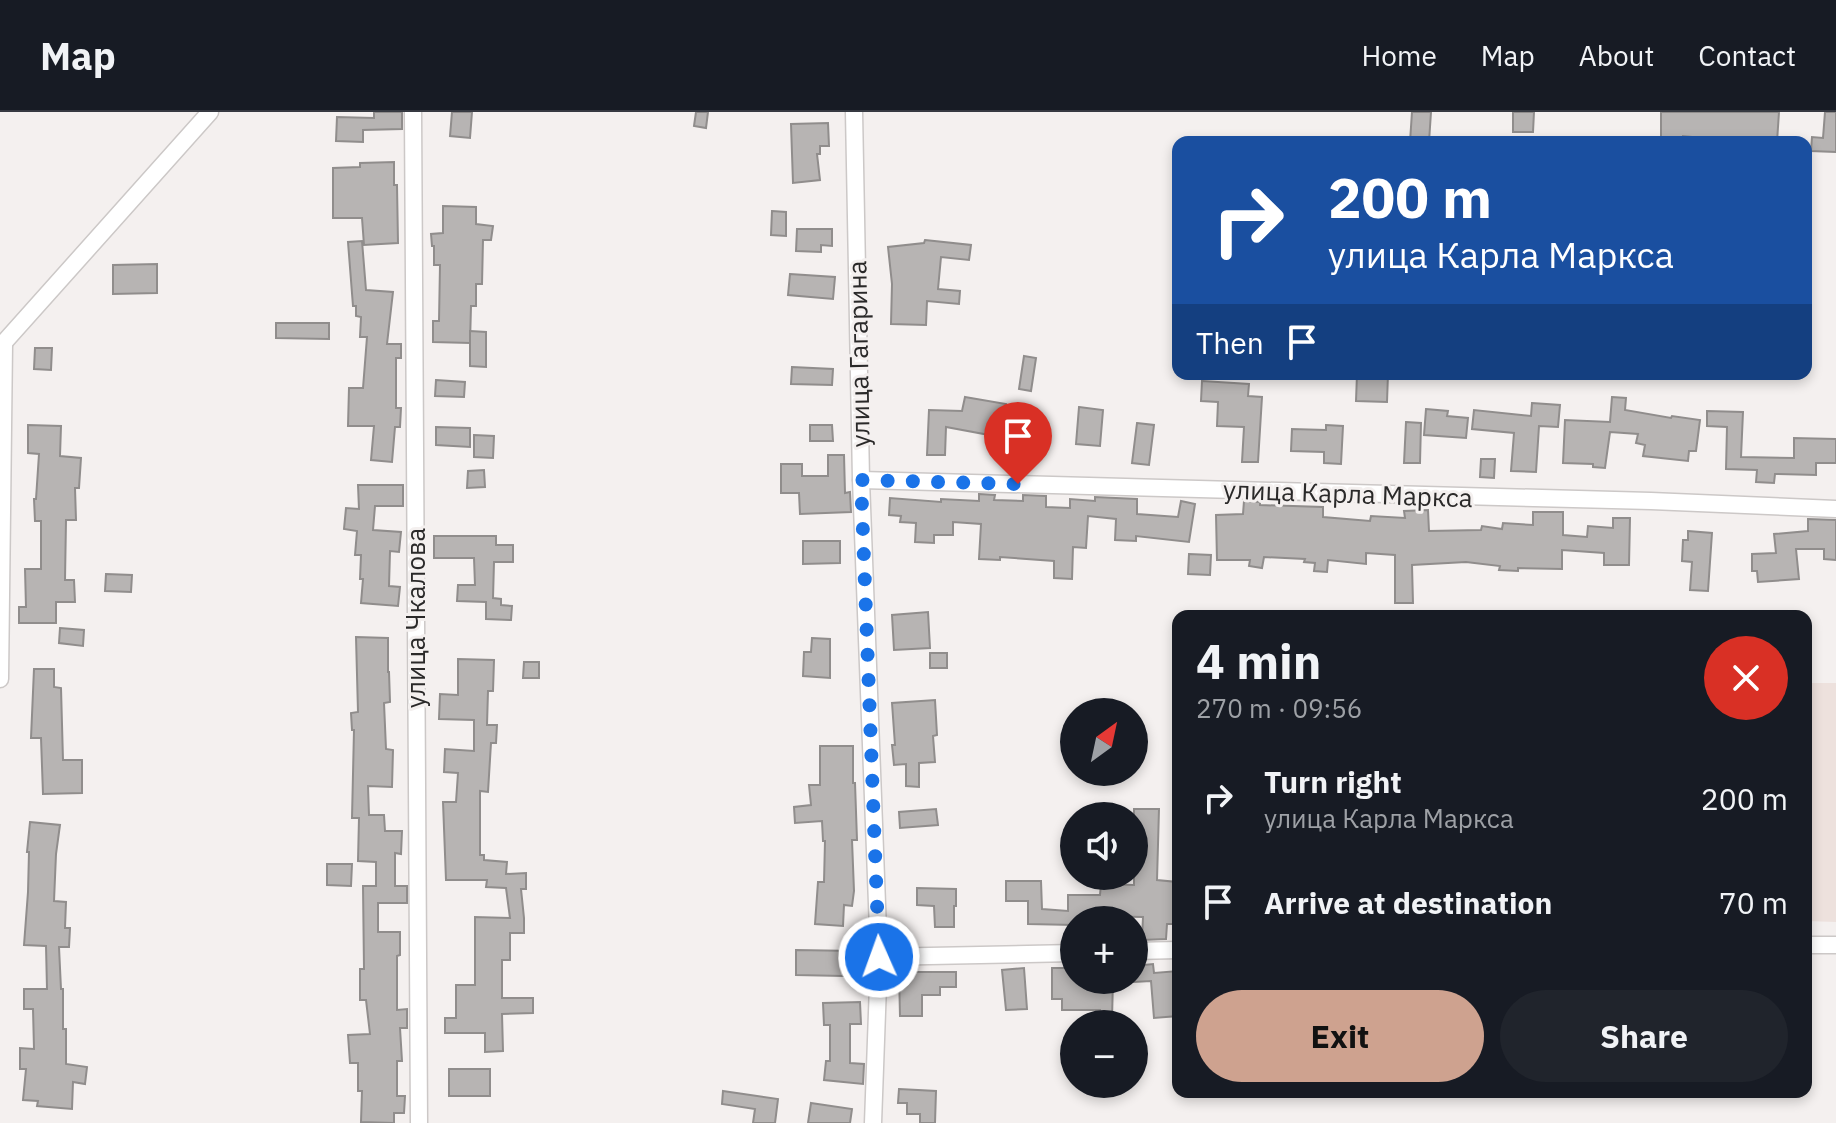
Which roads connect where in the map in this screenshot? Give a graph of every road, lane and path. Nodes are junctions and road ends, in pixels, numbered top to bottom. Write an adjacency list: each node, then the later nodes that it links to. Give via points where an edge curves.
1 (210, 112): 4 (street)
2 (413, 112): 14 (street, улица Чкалова)
3 (854, 112): 5 (street, улица Гагарина)
4 (2, 345): 7 (street)
5 (861, 480): 6 (street, улица Карла Маркса); 13 (street, улица Гагарина)
6 (1836, 509)
7 (0, 679)
8 (1812, 945): 9 (street)
9 (1836, 945)
10 (1172, 950): 11 (street)
11 (1148, 951)
12 (1060, 953): 13 (street)
13 (879, 957): 15 (street, улица Гагарина)
14 (419, 1123)
15 (873, 1123)

